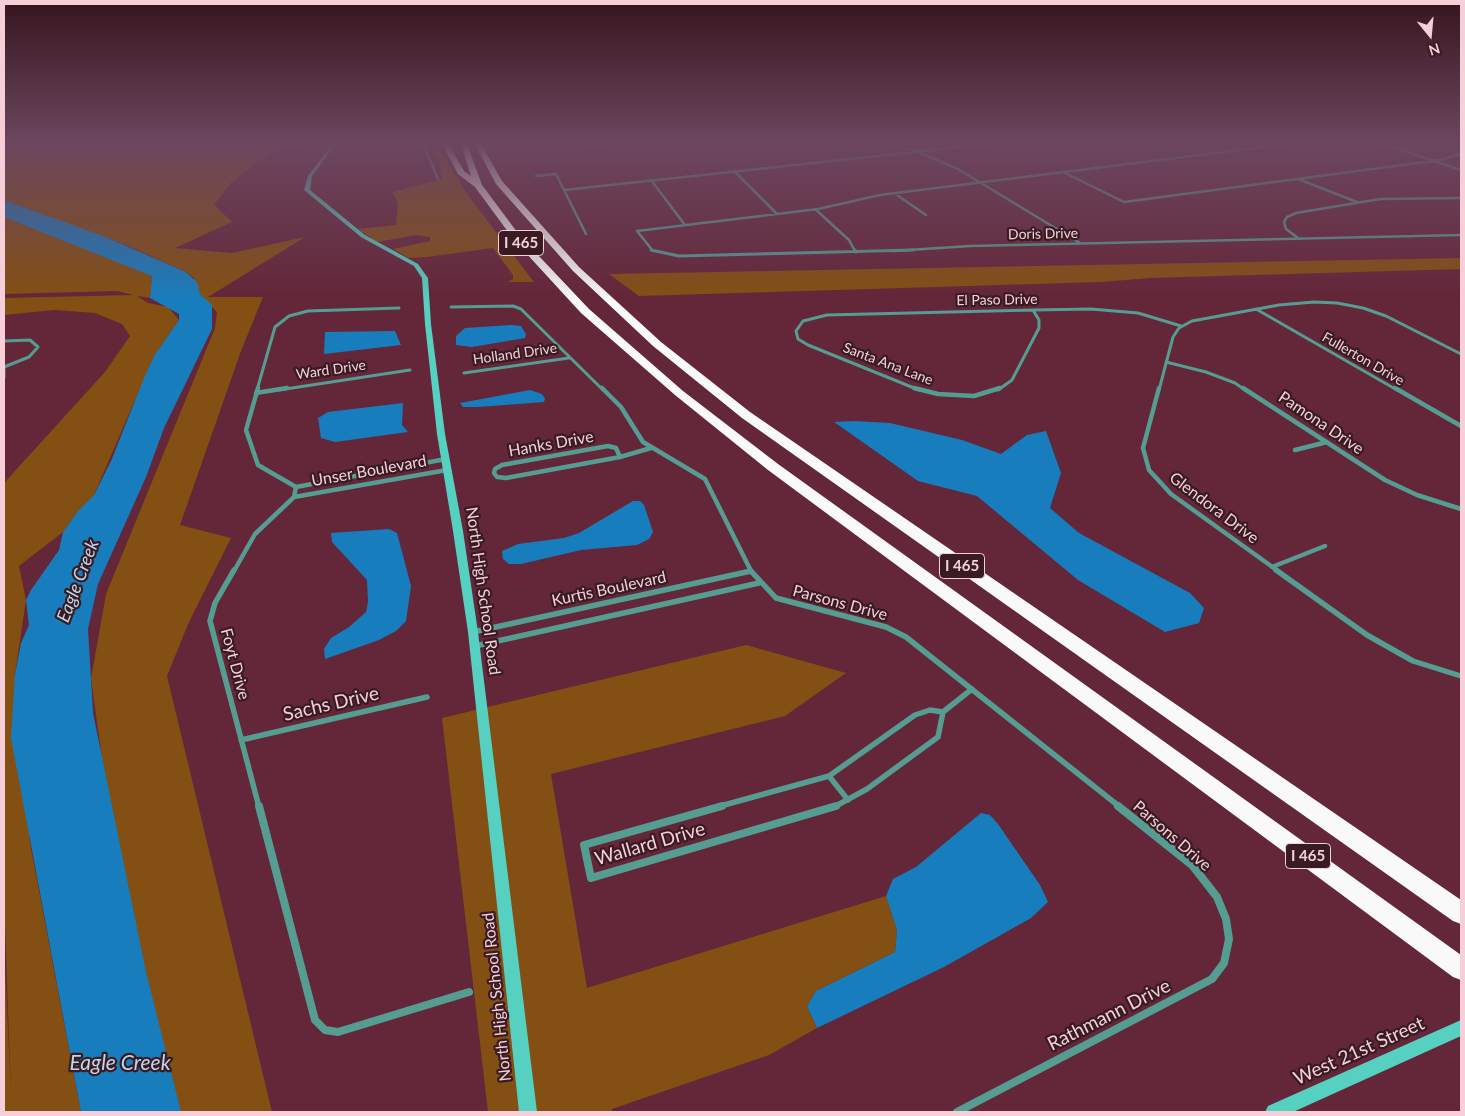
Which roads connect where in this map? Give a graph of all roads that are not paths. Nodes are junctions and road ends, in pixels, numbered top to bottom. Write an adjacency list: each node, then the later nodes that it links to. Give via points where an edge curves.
1 (314, 196): 44 (street, North High School Road, via 363,236 416,265 425,278)
2 (486, 196): 67 (highway, I 465, via 517,238 570,296 701,411 773,467)
3 (512, 196): 65 (highway, I 465, via 576,269 657,344 746,415)
4 (567, 196): 19 (street)
5 (663, 196): 18 (street)
6 (759, 196): 16 (street)
7 (879, 196): 15 (street)
8 (898, 196): 17 (street)
9 (1003, 196): 22 (street)
10 (1112, 196): 11 (street, via 1124,202)
11 (1169, 196)
12 (1340, 196): 14 (street)
13 (1461, 198): 14 (street, via 1394,198)
14 (1358, 203): 21 (street, via 1290,215 1284,222 1285,227)
15 (815, 209): 16 (street); 23 (street, via 850,240)
16 (777, 214): 18 (street)
17 (926, 215)
18 (685, 225): 23 (street, Doris Drive, via 637,231 648,248 666,255)
19 (586, 234)
20 (1461, 235): 21 (street, Doris Drive)
21 (1298, 238): 22 (street, Doris Drive)
22 (1081, 244): 23 (street, Doris Drive)
23 (856, 252)
24 (451, 307): 32 (street, Parsons Drive, via 519,308)
25 (399, 308): 38 (street, via 316,310 300,312 283,320 274,328)
26 (1255, 309): 29 (street, via 1199,319); 31 (street, via 1314,302 1350,305 1390,318); 39 (street, Fullerton Drive)
27 (1033, 310): 28 (street, El Paso Drive); 28 (street, Santa Ana Lane, via 1039,320 1039,328 1012,380 993,392 969,396 926,392 808,345 798,339 796,331 799,324); 29 (street, El Paso Drive, via 1122,311)
28 (811, 318)
29 (1181, 326): 33 (street, Glendora Drive, via 1173,337)
30 (4, 341): 34 (street, via 30,340 38,346 29,357)
31 (1461, 354)
32 (569, 358): 36 (street, Holland Drive); 41 (street, Parsons Drive, via 620,407 638,437)
33 (1166, 362): 40 (street, Pamona Drive, via 1235,383); 50 (street, Glendora Drive, via 1143,448 1148,467 1174,497)
34 (4, 367): 37 (street)
35 (410, 370): 38 (street, Ward Drive)
36 (464, 373)
37 (4, 377)
38 (256, 393): 46 (street, via 245,426 258,465)
39 (1461, 426)
40 (1327, 442): 42 (street); 48 (street, Pamona Drive, via 1390,482)
41 (651, 448): 43 (street, Hanks Drive); 51 (street, Parsons Drive, via 704,479)
42 (1295, 450)
43 (620, 457): 43 (street, Hanks Drive, via 506,478 496,476 494,471 497,467 608,446 616,448)
44 (446, 459): 45 (street, North High School Road); 46 (street, Unser Boulevard)
45 (447, 470): 47 (street, Unser Boulevard); 57 (street, North High School Road)
46 (296, 487): 47 (street)
47 (294, 497): 62 (street, Foyt Drive, via 255,534 210,615 210,626)
48 (1461, 510)
49 (1325, 546): 50 (street)
50 (1272, 567): 58 (street, Glendora Drive, via 1384,647 1427,667)
51 (751, 571): 52 (street, Parsons Drive); 53 (street, Kurtis Boulevard)
52 (759, 582): 54 (street); 59 (street, Parsons Drive, via 778,600 896,631)
53 (669, 589): 54 (street); 55 (street, Kurtis Boulevard)
54 (674, 602): 56 (street)
55 (575, 610): 56 (street); 57 (street, Kurtis Boulevard)
56 (578, 623): 57 (street)
57 (474, 639): 70 (street, North High School Road)
58 (1461, 676)
59 (972, 689): 61 (street); 66 (street, Parsons Drive, via 1192,865 1210,886)
60 (427, 697): 62 (street, Sachs Drive)
61 (943, 712): 63 (street, Wallard Drive, via 930,710 914,715); 64 (street, Wallard Drive, via 938,737)
62 (241, 740): 68 (street, Foyt Drive, via 313,1016 319,1026 338,1032)
63 (829, 776): 64 (street); 64 (street, Wallard Drive, via 584,845 591,878 829,810)
64 (848, 800)
65 (1461, 913)
66 (1224, 914): 71 (street, Rathmann Drive, via 1229,942 1224,963 1212,980)
67 (1461, 969)
68 (469, 992)
69 (1461, 1028): 72 (street, West 21st Street)
70 (528, 1112)
71 (957, 1112)
72 (1274, 1112)

